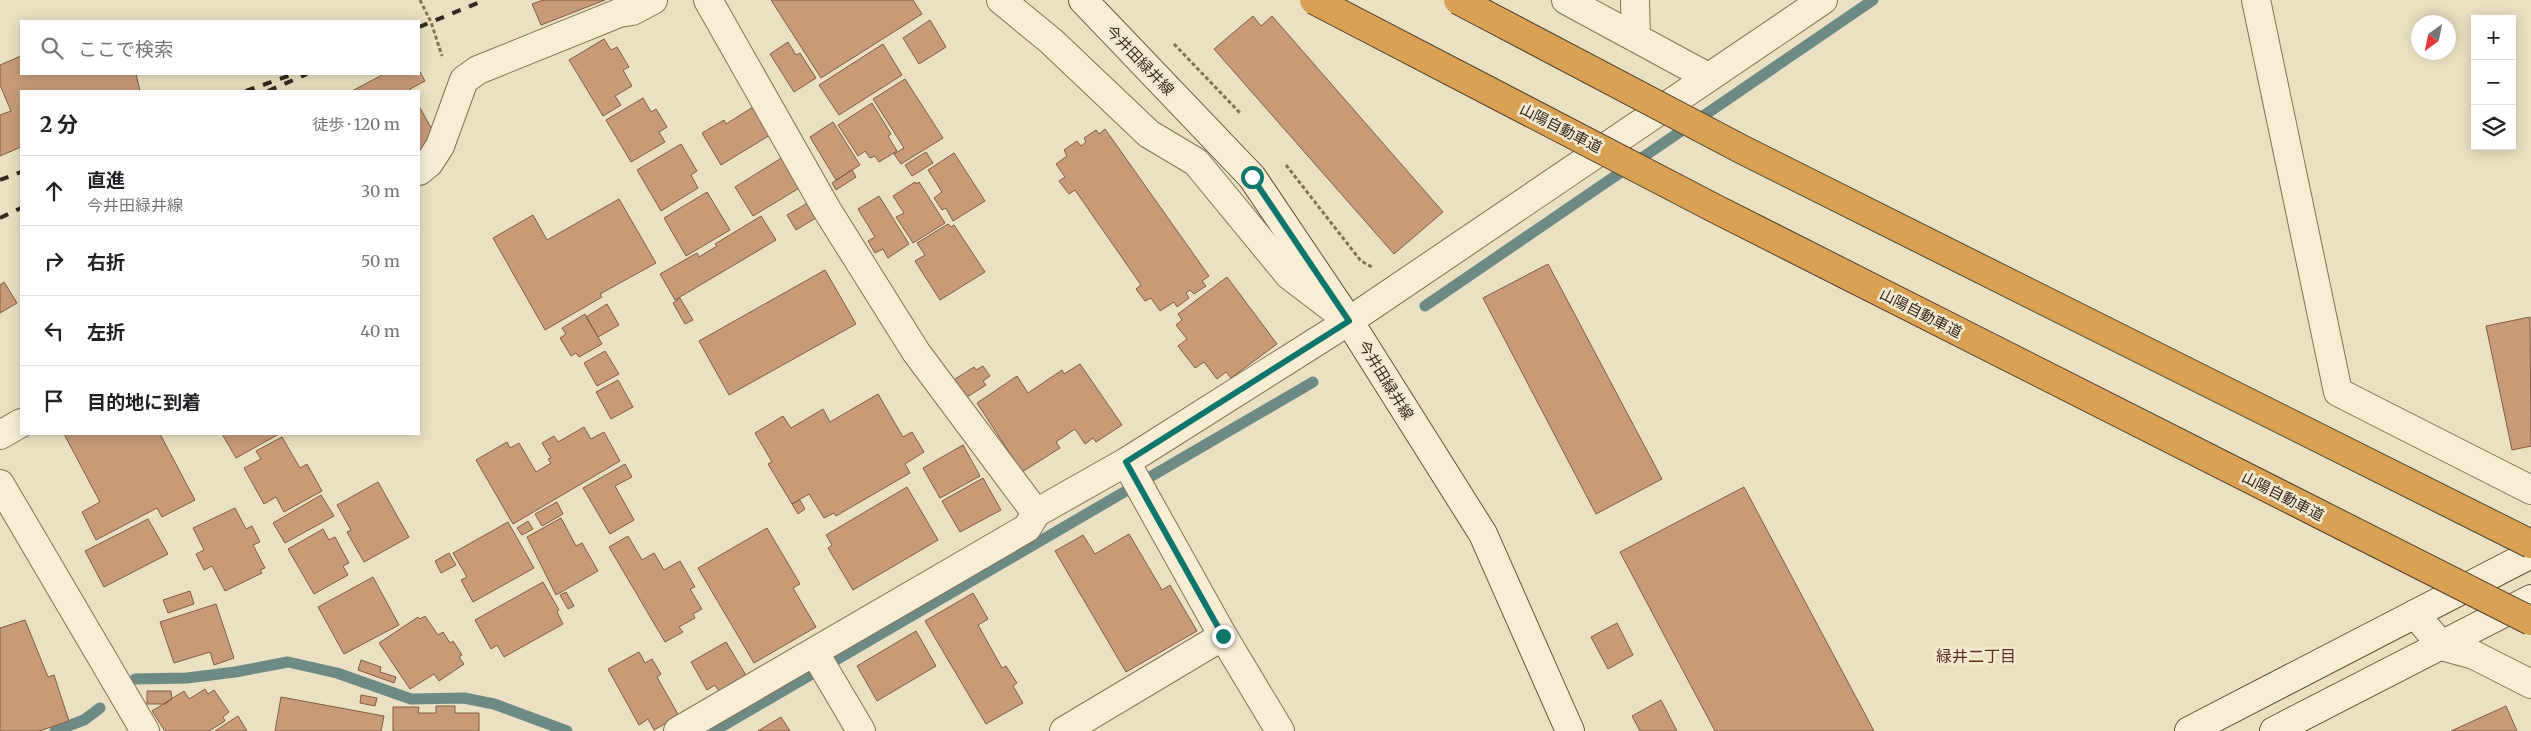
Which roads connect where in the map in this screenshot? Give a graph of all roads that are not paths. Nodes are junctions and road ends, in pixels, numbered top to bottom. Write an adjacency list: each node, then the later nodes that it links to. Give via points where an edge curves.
1 (653, 0): 13 (street, via 478,70 464,80 440,146)
2 (708, 0): 20 (street, via 827,210 916,352)
3 (1001, 0): 14 (street, via 1051,41 1149,134 1196,162 1289,275)
4 (1083, 0): 14 (street, 今井田緑井線, via 1252,177)
5 (1314, 0): 25 (highway, 山陽自動車道, bridge, via 1714,208)
6 (1458, 0): 21 (highway, bridge, via 1752,154)
7 (1566, 0): 11 (street)
8 (1636, 0): 11 (street)
9 (1823, 0): 12 (street)
10 (2256, 0): 19 (street, via 2338,392)
11 (1636, 38): 12 (street)
12 (1708, 77): 14 (street)
13 (420, 170)
14 (1349, 321): 17 (street); 35 (street, 今井田緑井線, via 1483,534)
15 (20, 424): 16 (street)
16 (0, 435)
17 (1126, 462): 20 (street); 26 (street)
18 (0, 484): 30 (street)
19 (2531, 490)
20 (1036, 513): 28 (street, via 1026,528)
21 (2531, 544)
22 (2531, 554): 24 (street)
23 (2531, 599): 27 (street)
24 (2415, 614): 27 (street); 36 (street)
25 (2531, 621)
26 (1223, 636): 33 (street); 34 (street)
27 (2442, 646): 29 (street, via 2474,656); 37 (street)
28 (815, 652): 31 (street); 32 (street)
29 (2531, 684)
30 (145, 731)
31 (678, 731)
32 (861, 731)
33 (1064, 731)
34 (1280, 731)
35 (1570, 731)
36 (2189, 731)
37 (2274, 731)

